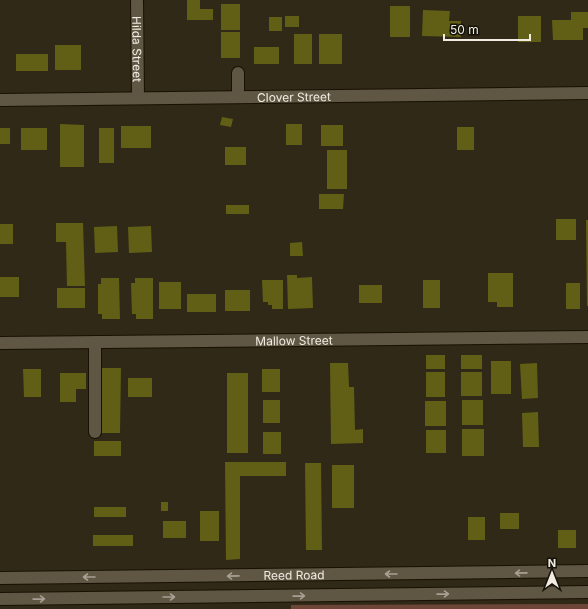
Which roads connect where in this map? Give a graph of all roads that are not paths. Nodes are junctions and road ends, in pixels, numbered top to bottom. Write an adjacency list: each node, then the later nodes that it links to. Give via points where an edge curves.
1 (136, 0): 5 (street, Hilda Street)
2 (238, 73): 4 (street)
3 (588, 93): 4 (street, Clover Street)
4 (238, 96): 5 (street, Clover Street)
5 (138, 97): 6 (street, Clover Street)
6 (0, 100)
7 (588, 337): 8 (street, Mallow Street)
8 (95, 342): 9 (street, Mallow Street); 10 (street)
9 (0, 343)
10 (95, 432)
11 (588, 571): 12 (street, Reed Road, one-way to 12)
12 (483, 574): 13 (street, Reed Road, one-way to 13); 17 (street)
13 (262, 576): 14 (street, Reed Road, one-way to 14); 18 (street)
14 (107, 577): 15 (street, Reed Road, one-way to 15); 19 (street)
15 (0, 578)
16 (588, 592): 17 (street, Reed Road)
17 (482, 593): 18 (street, Reed Road, one-way to 17)
18 (262, 596): 19 (street, Reed Road, one-way to 18)
19 (107, 597): 20 (street, Reed Road, one-way to 19)
20 (0, 600)

